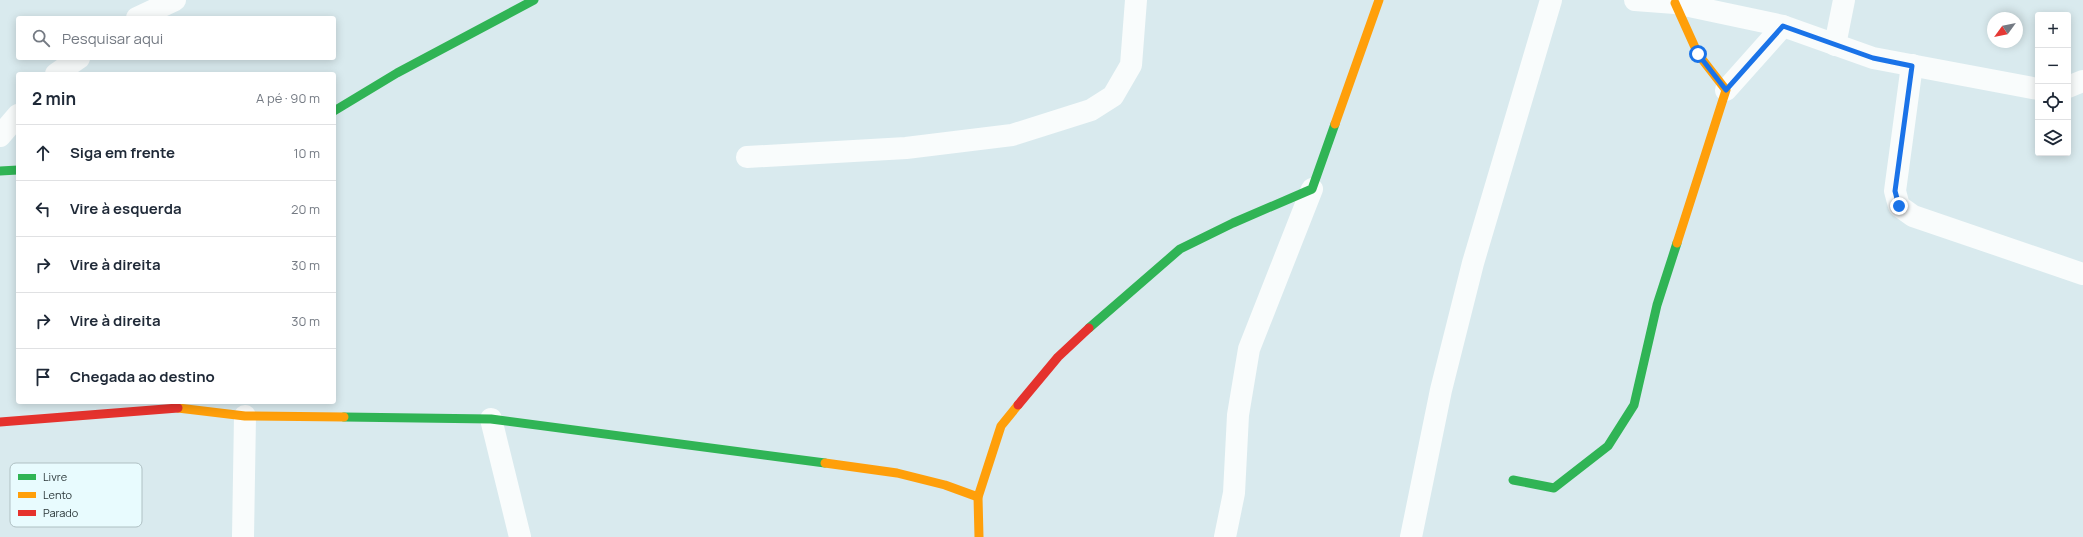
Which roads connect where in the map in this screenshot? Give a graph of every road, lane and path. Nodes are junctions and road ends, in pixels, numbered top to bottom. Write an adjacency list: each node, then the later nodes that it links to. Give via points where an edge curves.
1 (175, 0): 9 (street)
2 (534, 0): 19 (street, via 397,73)
3 (1136, 0): 22 (street, via 1131,65 1113,96 1091,110 1012,135 906,148)
4 (1379, 0): 25 (street)
5 (1551, 0): 36 (street, via 1473,263 1441,390)
6 (1635, 0): 8 (street)
7 (1844, 0): 11 (street)
8 (1675, 3): 10 (street); 18 (street, via 1698,54)
9 (141, 16)
10 (1783, 26): 11 (street); 18 (street)
11 (1835, 45): 13 (street, via 1873,58)
12 (76, 60): 14 (street)
13 (1912, 66): 17 (street); 26 (street, via 1895,191 1899,206 1913,216)
14 (59, 72)
15 (2083, 81): 16 (street)
16 (2071, 86)
17 (2035, 88)
18 (1726, 90): 30 (street, via 1657,305 1634,405 1627,418 1608,446 1554,488)
19 (336, 111)
20 (16, 117): 21 (street)
21 (0, 136)
22 (747, 157)
23 (16, 170): 24 (street)
24 (0, 171)
25 (1312, 189): 31 (street, via 1180,249 1118,301 1058,357 1001,426); 35 (street, via 1249,349 1238,415 1234,493)
26 (2083, 274)
27 (245, 416): 28 (street); 29 (street, via 178,408); 32 (street)
28 (491, 419): 31 (street, via 897,473 945,485); 33 (street)
29 (0, 422)
30 (1513, 480)
31 (978, 497): 34 (street)
32 (243, 537)
33 (520, 537)
34 (979, 537)
35 (1225, 537)
36 (1411, 537)

